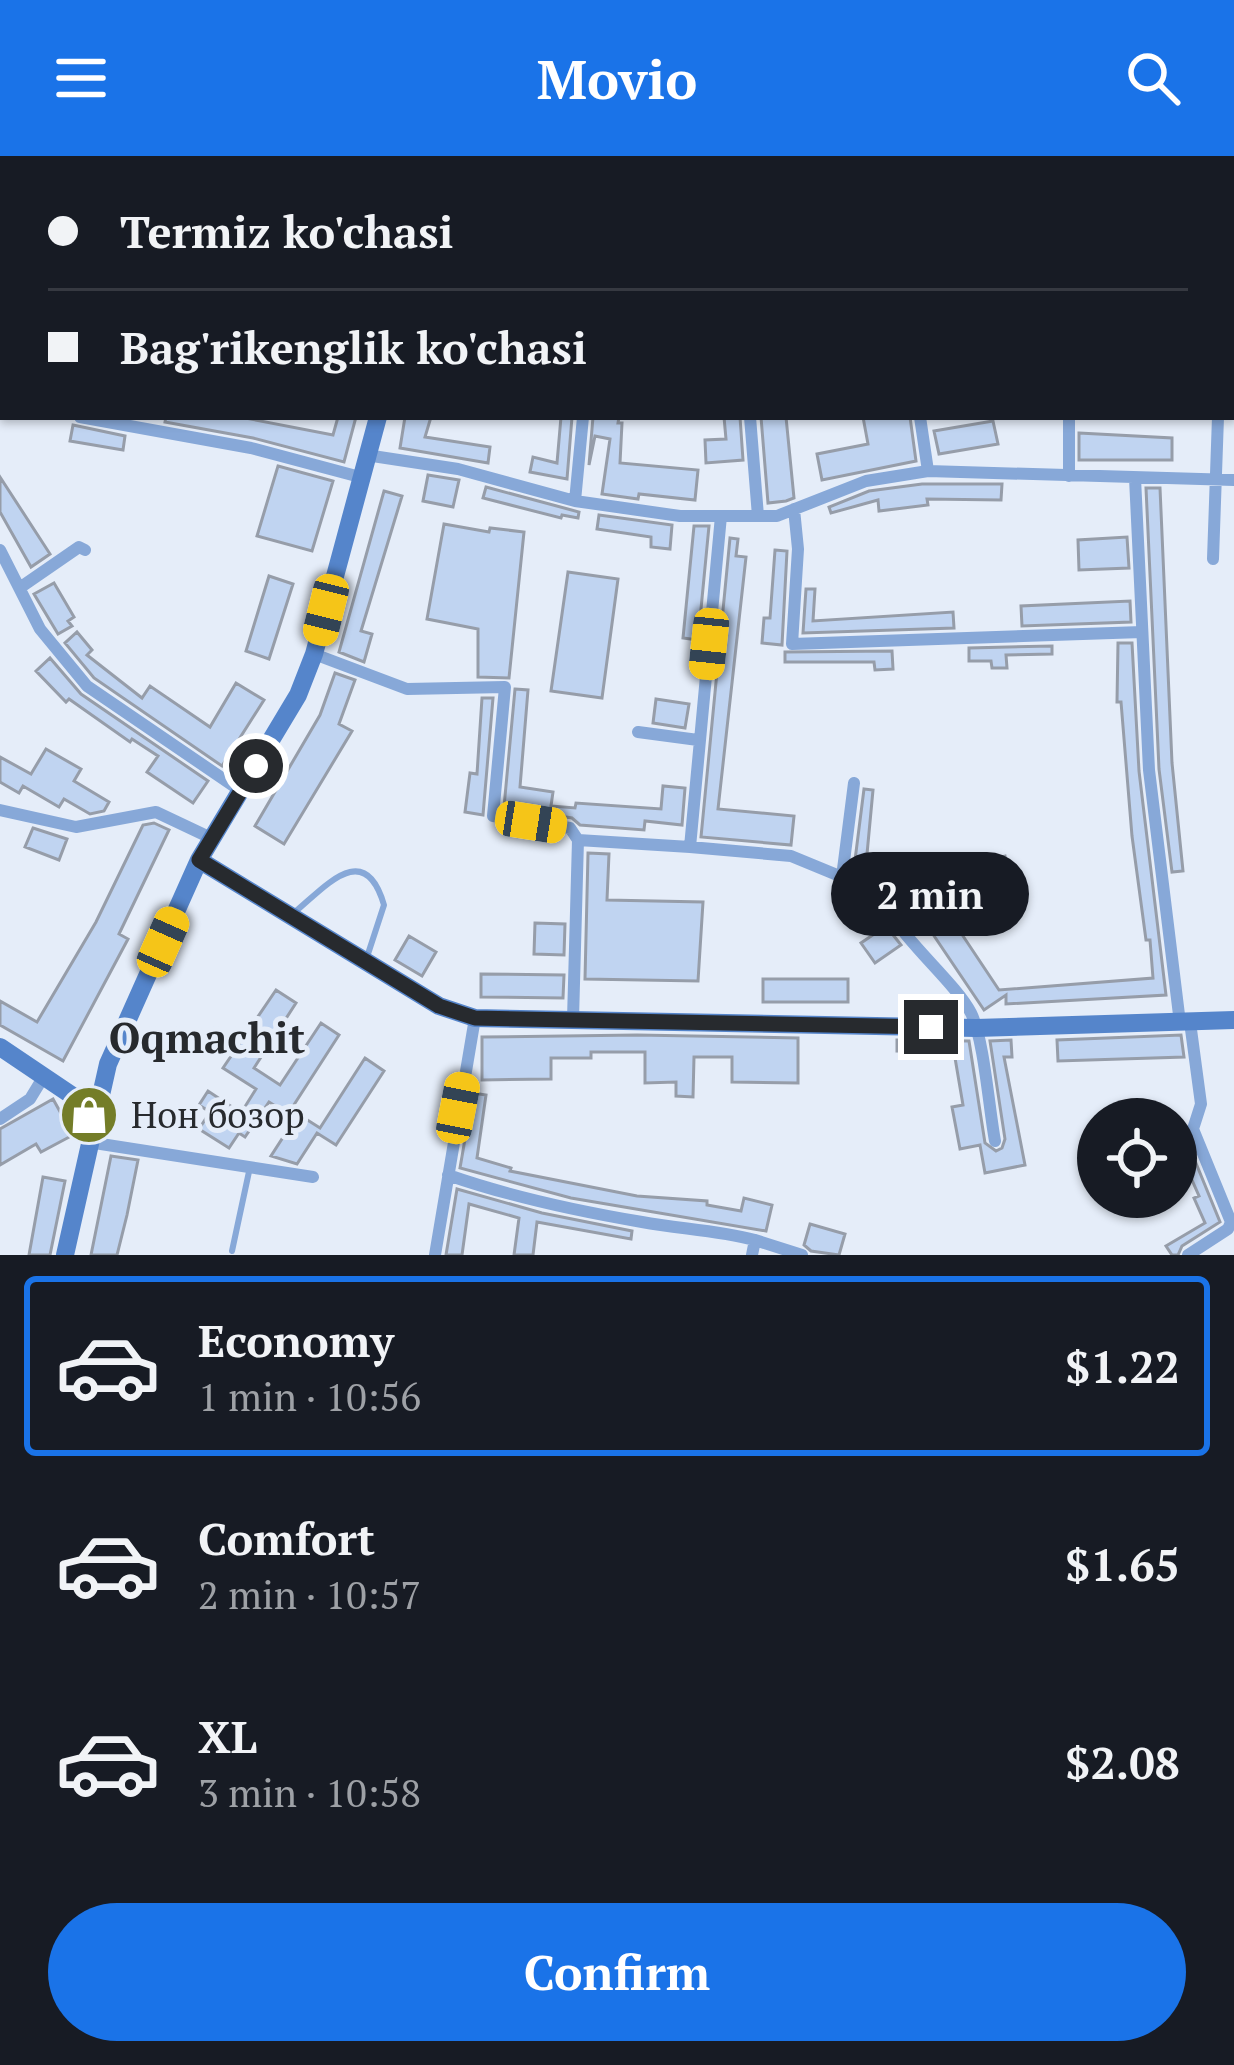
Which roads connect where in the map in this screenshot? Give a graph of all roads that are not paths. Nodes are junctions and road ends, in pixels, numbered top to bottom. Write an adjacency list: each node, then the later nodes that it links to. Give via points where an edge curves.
1 (97, 420): 11 (street)
2 (377, 420): 8 (main road)
3 (583, 420): 15 (street)
4 (750, 420): 18 (street)
5 (920, 420): 9 (street)
6 (1069, 420): 10 (street)
7 (1218, 420): 13 (street)
8 (366, 455): 11 (main road); 15 (street)
9 (928, 471): 10 (street); 16 (street, via 866,481)
10 (1069, 476): 12 (street)
11 (360, 477): 24 (main road)
12 (1135, 478): 13 (street); 23 (street)
13 (1216, 478): 14 (street); 21 (street)
14 (1234, 480)
15 (575, 501): 17 (street)
16 (794, 509): 18 (street); 23 (street, via 792,644)
17 (721, 516): 18 (street); 26 (street)
18 (758, 516)
19 (0, 550): 22 (street)
20 (85, 550): 22 (street)
21 (1214, 559)
22 (21, 587): 28 (street, via 40,629 87,686)
23 (1142, 632): 42 (street, via 1149,770)
24 (314, 654): 28 (main road); 31 (street, via 407,689 505,687 493,816 570,828)
25 (638, 732): 26 (street)
26 (698, 740): 32 (street)
27 (854, 783): 34 (street)
28 (241, 791): 30 (main road)
29 (0, 810): 30 (street, via 76,827 157,812)
30 (212, 838): 33 (main road)
31 (578, 840): 32 (street); 40 (street)
32 (690, 847): 34 (street, via 791,856)
33 (199, 860): 36 (main road); 46 (main road)
34 (842, 877): 37 (street, via 867,880)
35 (986, 886): 37 (street)
36 (292, 914): 38 (main road); 38 (lane, via 339,874 358,870 384,905)
37 (894, 919): 43 (street, via 970,1010)
38 (366, 960): 39 (main road, via 439,1006)
39 (475, 1018): 40 (main road); 51 (street)
40 (573, 1019): 43 (main road)
41 (1234, 1020): 42 (main road)
42 (1185, 1022): 43 (main road); 53 (street, via 1201,1104 1193,1129)
43 (976, 1028): 49 (street)
44 (0, 1047): 45 (main road)
45 (44, 1076): 46 (main road); 47 (street, via 30,1099)
46 (95, 1111): 48 (main road)
47 (0, 1120)
48 (88, 1142): 50 (street); 56 (main road)
49 (994, 1142)
50 (250, 1167): 52 (street); 55 (lane)
51 (448, 1174): 54 (street, via 503,1194); 57 (street)
52 (313, 1177)
53 (1232, 1219): 60 (street)
54 (755, 1240): 58 (street); 59 (street)
55 (232, 1251)
56 (65, 1255)
57 (435, 1255)
58 (752, 1255)
59 (802, 1255)
60 (1188, 1255)

